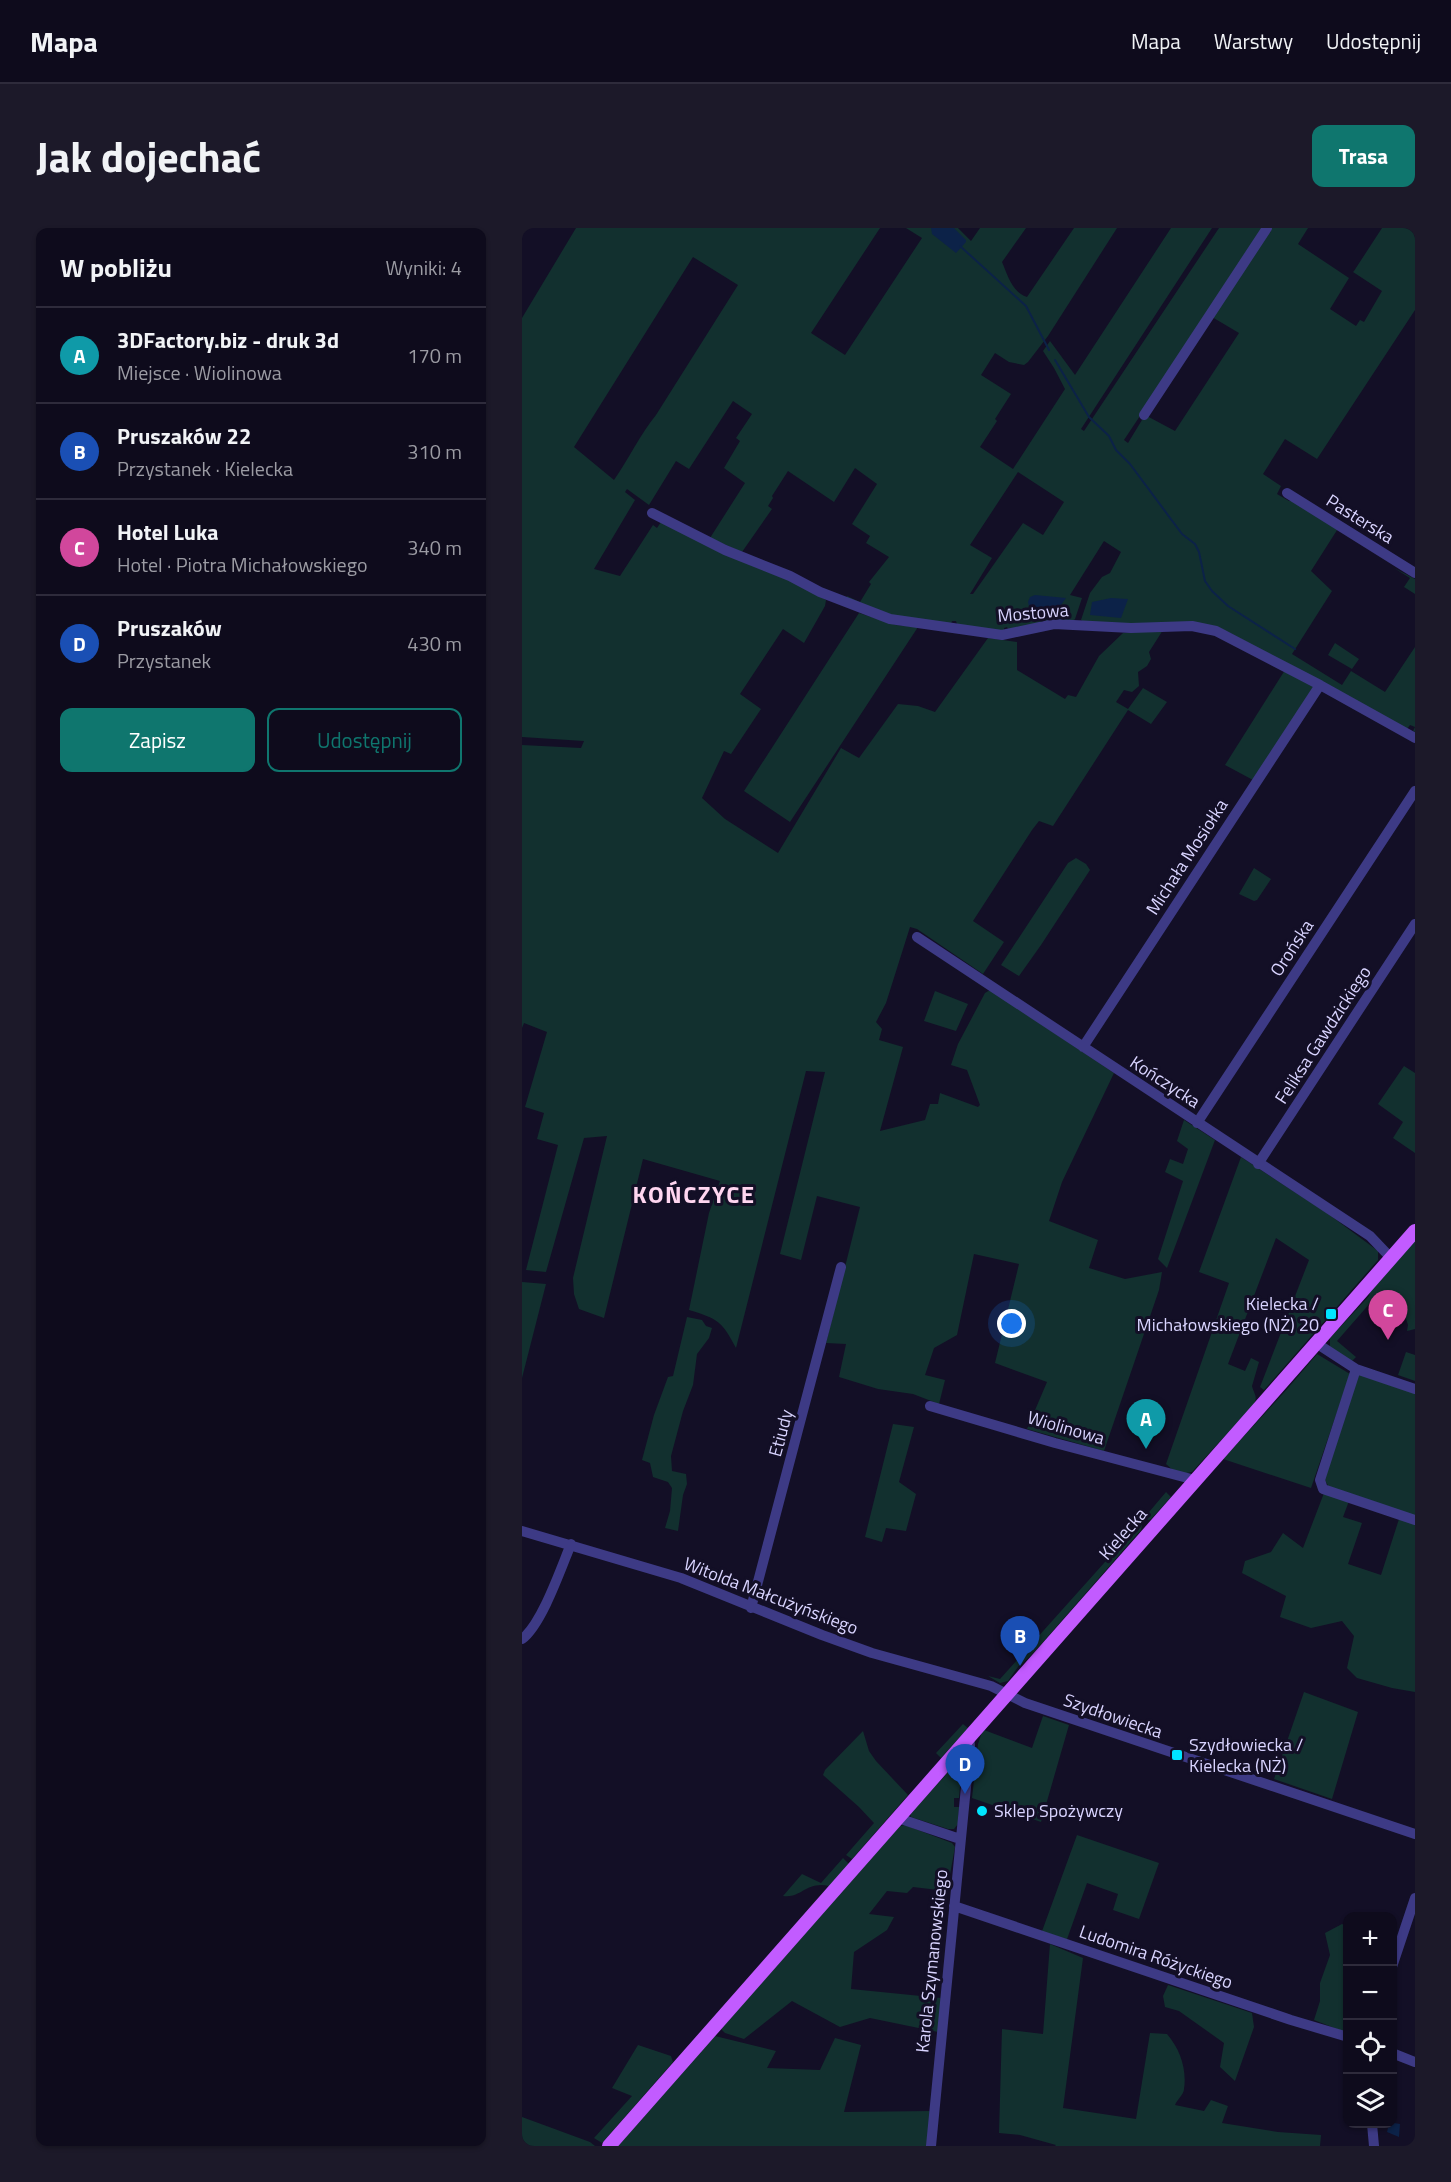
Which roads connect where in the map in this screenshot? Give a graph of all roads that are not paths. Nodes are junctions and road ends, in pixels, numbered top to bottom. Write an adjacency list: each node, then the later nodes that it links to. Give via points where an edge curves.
1 (1267, 228): 2 (street)
2 (1144, 415)
3 (1287, 493): 5 (street, Pasterska)
4 (652, 513): 6 (street, Mostowa, via 725,550 883,617 1002,634 1054,624 1200,627 1222,633)
5 (1415, 573)
6 (1320, 684): 7 (street, Mostowa); 11 (street, Michała Mosiołka)
7 (1415, 738)
8 (1415, 791): 12 (street, Orońska)
9 (1415, 924): 13 (street, Feliksa Gawdzickiego)
10 (917, 937): 11 (street, Kończycka)
11 (1083, 1047): 12 (street, Kończycka)
12 (1197, 1123): 13 (street, Kończycka)
13 (1258, 1164): 15 (street, Kończycka, via 1370,1236)
14 (1415, 1231): 15 (main road, Kielecka)
15 (1391, 1258): 17 (main road, Kielecka)
16 (841, 1267): 25 (street, Etiudy)
17 (1316, 1343): 18 (street); 21 (main road, Kielecka)
18 (1356, 1369): 19 (street); 22 (street, via 1320,1480 1323,1489)
19 (1415, 1389)
20 (930, 1406): 21 (street, Wiolinowa)
21 (1195, 1480): 27 (main road, Kielecka)
22 (1415, 1520)
23 (522, 1531): 24 (street, Witolda Małcużyńskiego)
24 (571, 1544): 25 (street, Witolda Małcużyńskiego, via 681,1578); 26 (street, via 543,1607)
25 (751, 1608): 27 (street, Witolda Małcużyńskiego, via 852,1646 991,1686)
26 (522, 1639)
27 (1006, 1695): 28 (main road, Kielecka); 32 (street, Szydłowiecka)
28 (969, 1737): 29 (main road, Kielecka); 30 (street, Karola Szymanowskiego)
29 (946, 1763): 30 (street, via 959,1769); 31 (main road, Kielecka)
30 (966, 1779): 33 (street, Karola Szymanowskiego)
31 (898, 1818): 33 (street); 41 (main road, Kielecka)
32 (1415, 1834)
33 (960, 1839): 35 (street, Karola Szymanowskiego)
34 (1415, 1898): 36 (street)
35 (954, 1906): 37 (street, Ludomira Różyckiego); 42 (street, Karola Szymanowskiego)
36 (1392, 1966)
37 (1343, 2036)
38 (1397, 2055): 39 (street)
39 (1415, 2062)
40 (1372, 2128): 43 (street)
41 (609, 2146)
42 (931, 2146)
43 (1374, 2146)

